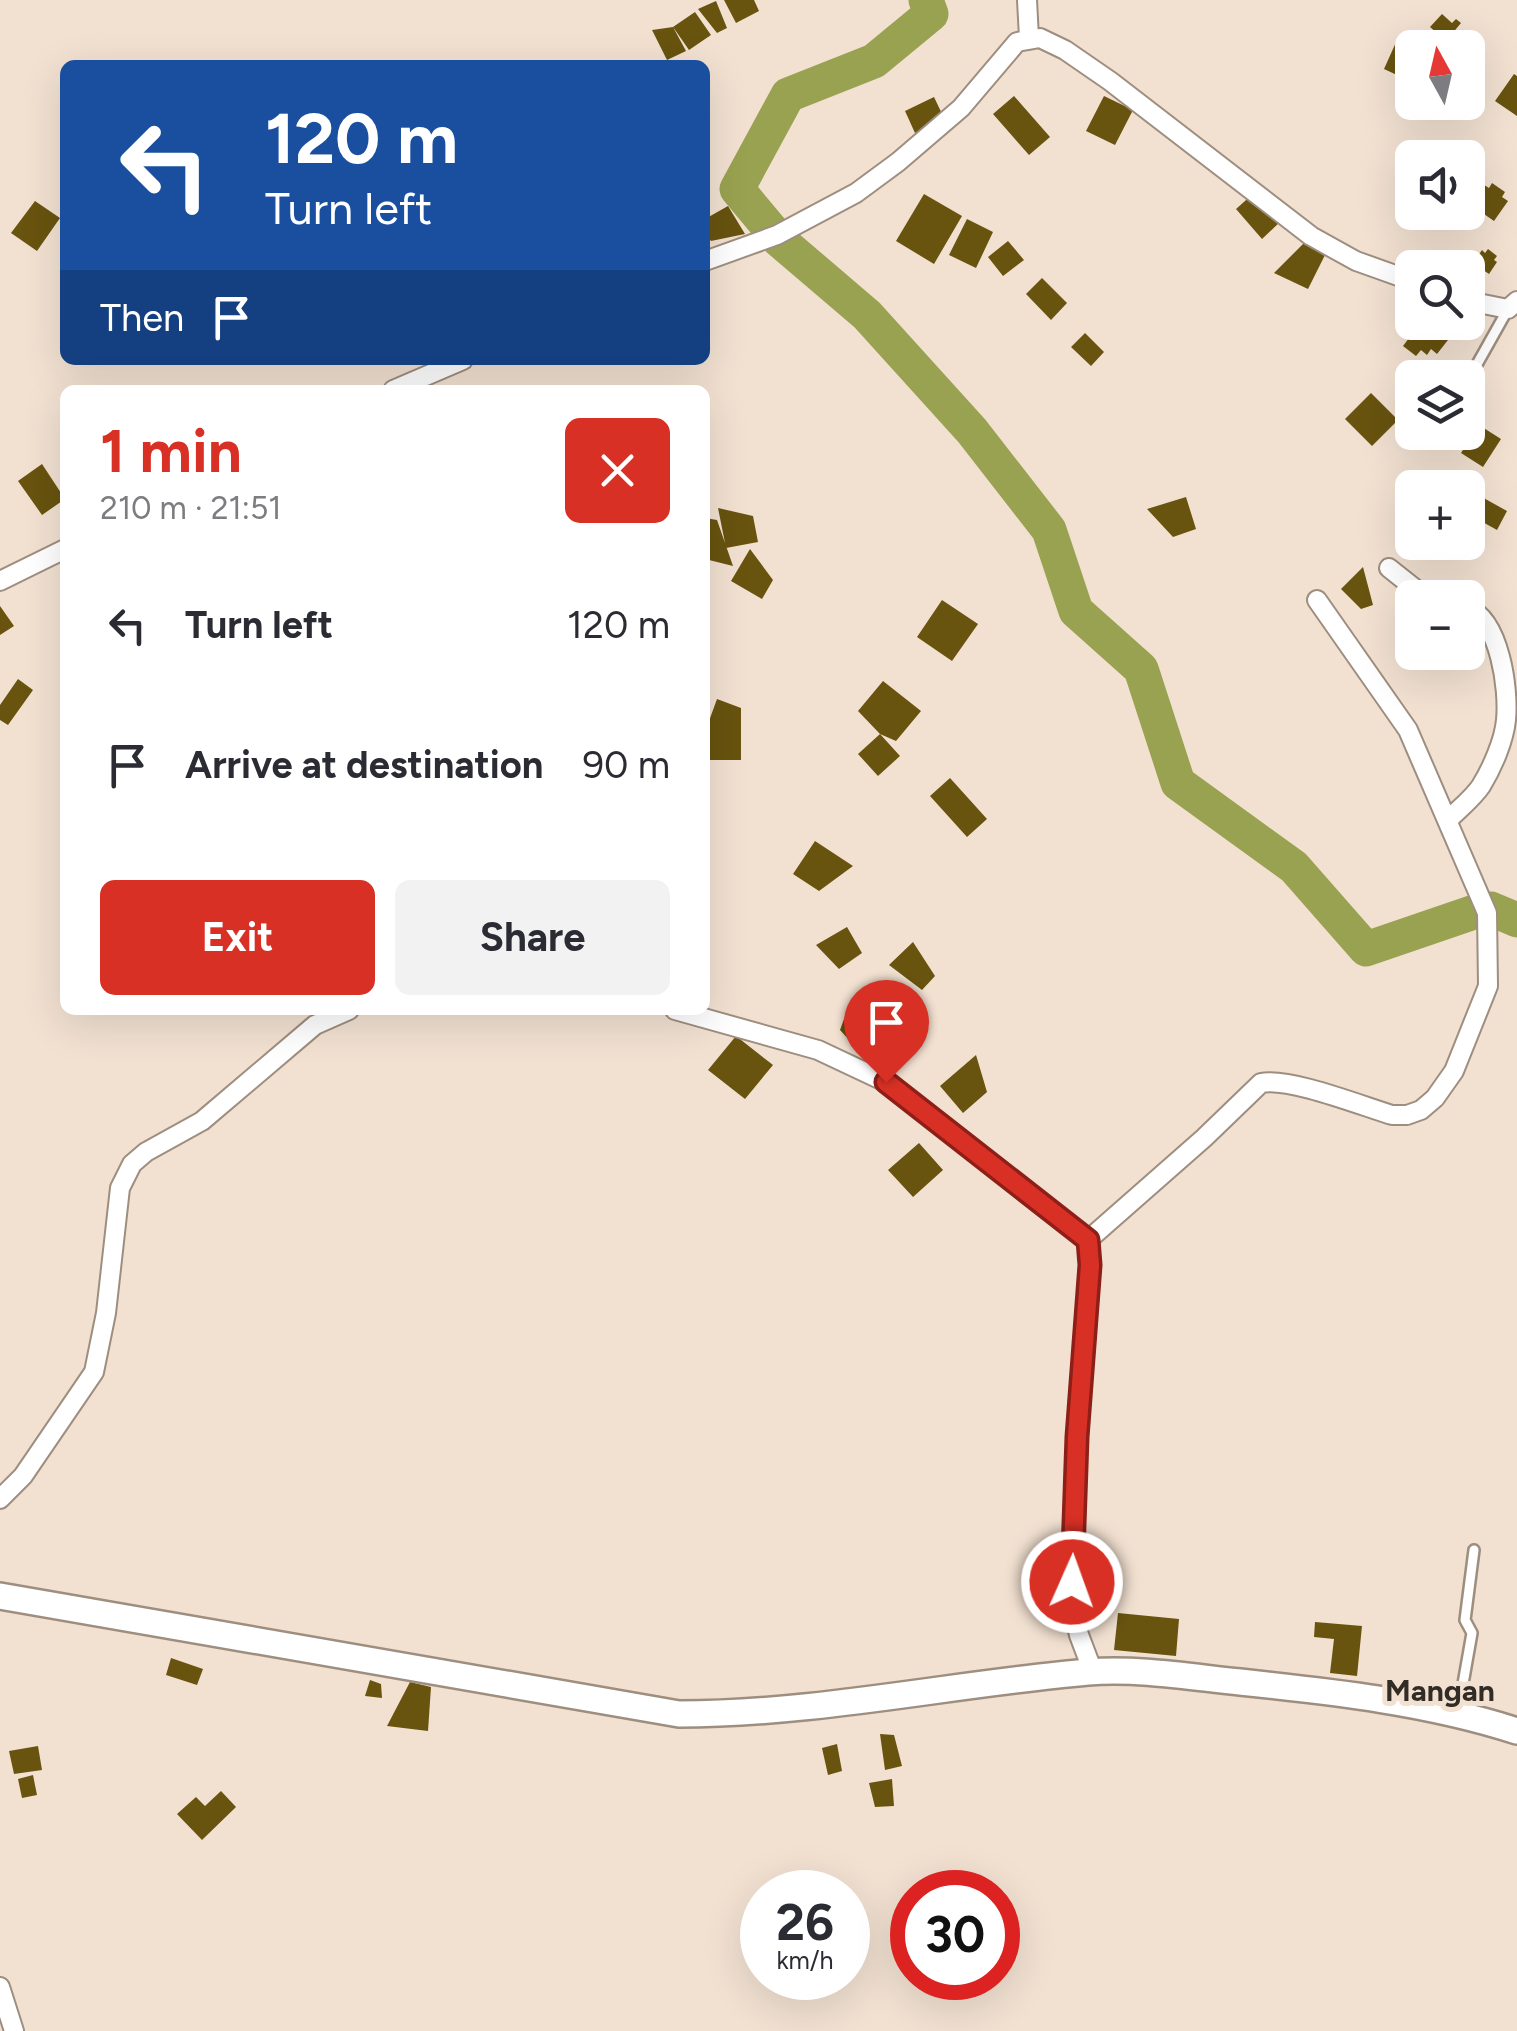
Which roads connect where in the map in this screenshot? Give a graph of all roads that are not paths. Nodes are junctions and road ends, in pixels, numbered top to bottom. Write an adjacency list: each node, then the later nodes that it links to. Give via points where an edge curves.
1 (1027, 0): 2 (street)
2 (1029, 38): 3 (street, via 1016,42 961,108 856,192 776,235); 4 (street, via 1065,50 1110,81 1311,236)
3 (710, 259)
4 (1395, 276)
5 (1485, 303): 6 (street)
6 (1512, 305): 7 (lane)
7 (1479, 360)
8 (451, 365): 9 (street)
9 (405, 385)
10 (60, 551): 13 (street)
11 (1389, 568): 12 (street)
12 (1404, 580)
13 (0, 581)
14 (1316, 600): 16 (street, via 1408,730)
15 (1485, 626): 16 (street, via 1499,649 1506,722 1480,788)
16 (1448, 820): 19 (street, via 1487,913 1488,986 1454,1071 1435,1098 1421,1110 1392,1115 1279,1082 1261,1083)
17 (338, 1015): 20 (street, via 315,1025 202,1121 132,1164 120,1188 94,1372)
18 (693, 1015): 19 (street, via 818,1050 886,1082)
19 (1088, 1240): 23 (street, via 1071,1602)
20 (0, 1499)
21 (1474, 1550): 24 (lane, via 1465,1620 1471,1640)
22 (0, 1596): 23 (street, via 679,1714 740,1714)
23 (1094, 1672): 24 (street, via 1334,1692)
24 (1458, 1712): 25 (street)
25 (1517, 1730)
26 (0, 1987): 27 (street)
27 (14, 2031)

